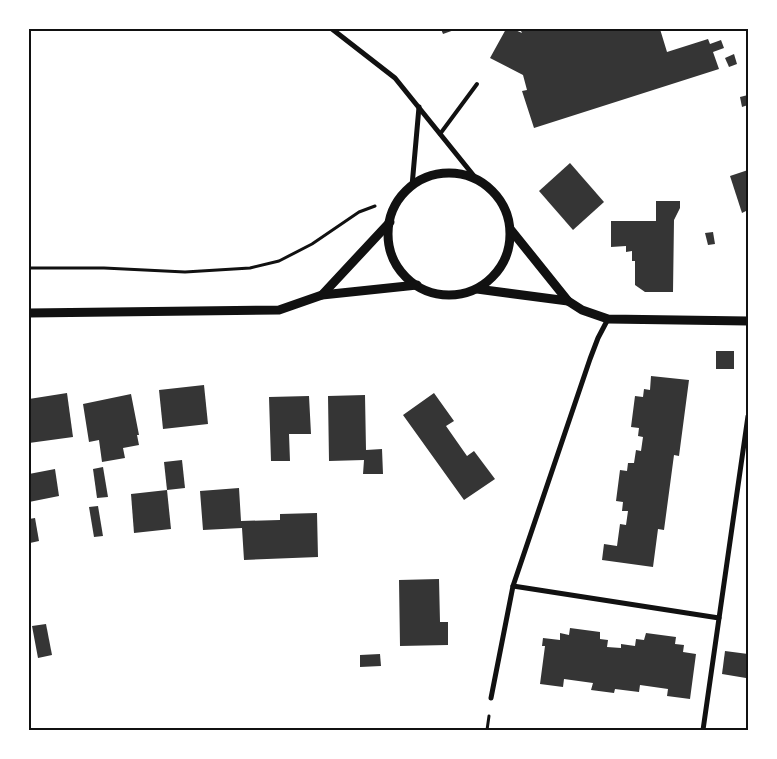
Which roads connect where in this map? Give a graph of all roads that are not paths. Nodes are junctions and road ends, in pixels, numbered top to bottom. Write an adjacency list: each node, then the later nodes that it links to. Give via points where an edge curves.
1 (332, 29): 3 (street, via 395,78)
2 (477, 84): 4 (lane)
3 (419, 107): 4 (street); 6 (street)
4 (440, 134): 5 (street)
5 (478, 181): 6 (street, via 445,172); 8 (street, via 490,188 504,206)
6 (412, 186): 7 (street, via 391,213)
7 (390, 222): 9 (street, via 388,238 395,262); 11 (street)
8 (511, 230): 10 (street, via 508,255 496,275); 12 (street)
9 (417, 285): 10 (street, via 428,292 454,295); 11 (street)
10 (478, 289): 12 (street)
11 (322, 295): 13 (street, via 279,310)
12 (568, 301): 14 (street)
13 (29, 313)
14 (608, 319): 15 (street); 17 (street, via 593,352)
15 (748, 321)
16 (748, 416): 18 (street)
17 (513, 586): 18 (street); 19 (street)
18 (719, 618): 20 (street)
19 (491, 698)
20 (703, 730)

